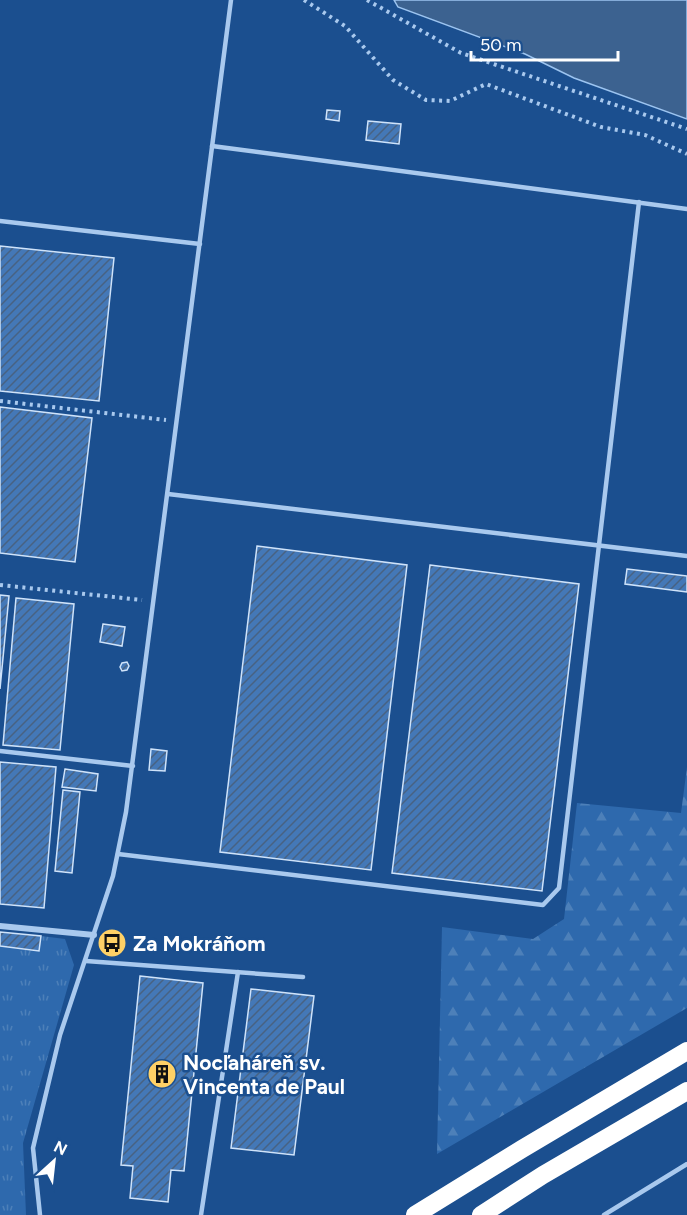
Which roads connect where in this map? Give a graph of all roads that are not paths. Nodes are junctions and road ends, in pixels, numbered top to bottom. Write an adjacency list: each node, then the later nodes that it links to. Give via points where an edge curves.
1 (231, 0): 2 (lane)
2 (212, 146): 3 (lane); 6 (lane)
3 (639, 202): 4 (lane); 8 (lane)
4 (687, 209)
5 (0, 221): 6 (lane)
6 (200, 244): 7 (lane)
7 (168, 494): 8 (lane); 11 (lane)
8 (600, 546): 9 (lane); 12 (lane, via 559,888 543,904)
9 (687, 556)
10 (0, 751): 11 (lane)
11 (134, 766): 12 (lane)
12 (118, 854): 14 (lane)
13 (0, 926): 14 (street)
14 (94, 935): 15 (lane)
15 (86, 960): 16 (lane); 21 (lane, via 60,1035 33,1148)
16 (238, 972): 17 (lane); 22 (lane)
17 (303, 977)
18 (687, 1051): 23 (highway)
19 (687, 1091): 24 (highway)
20 (687, 1164): 25 (lane)
21 (40, 1215)
22 (201, 1215)
23 (416, 1215)
24 (481, 1215)
25 (604, 1215)

